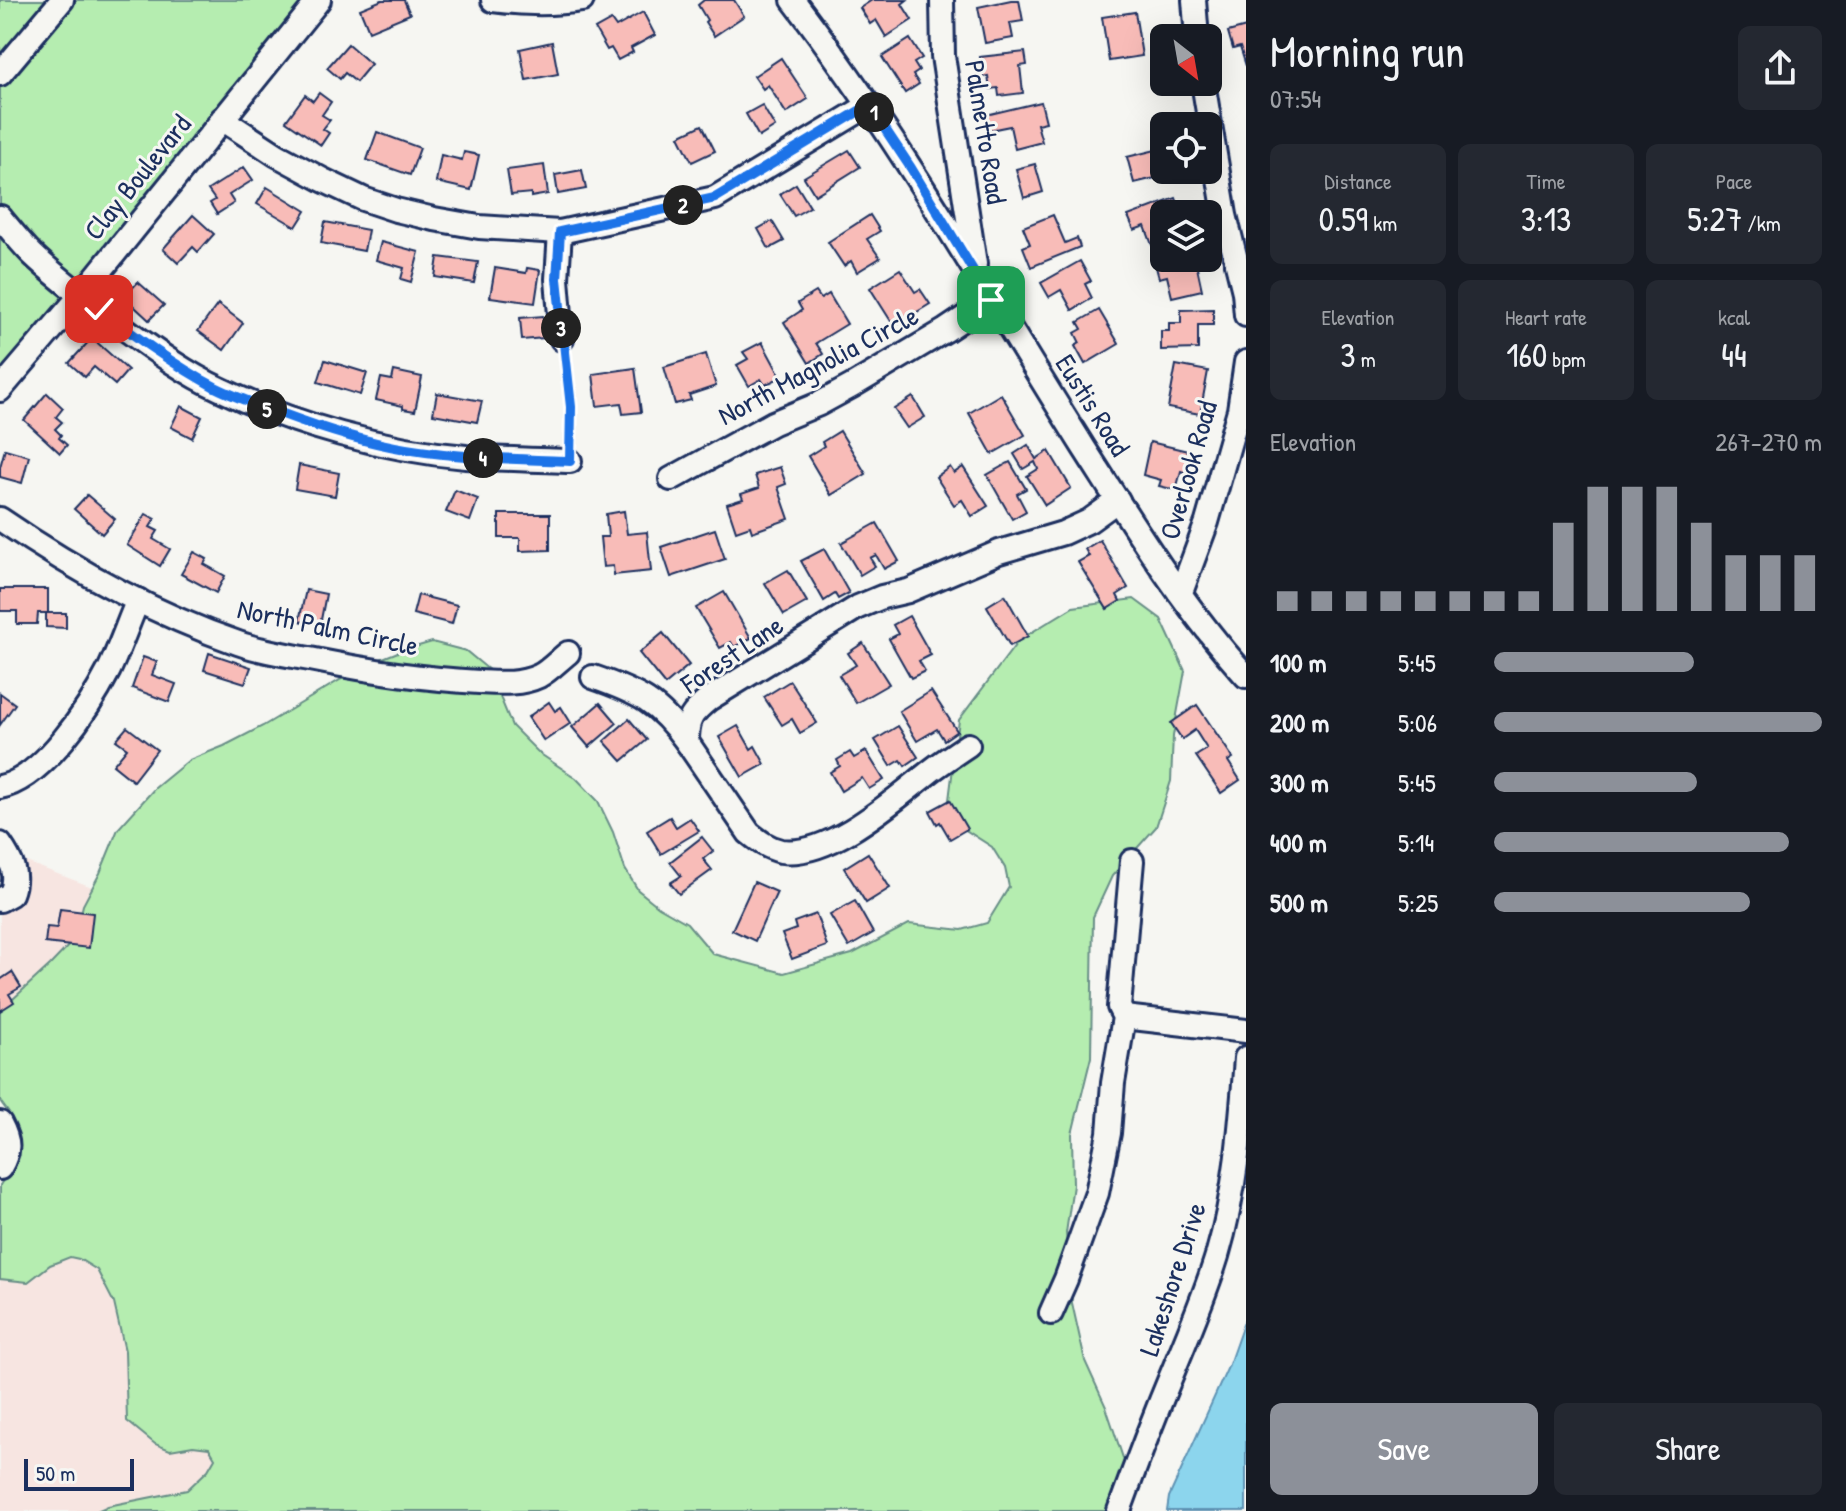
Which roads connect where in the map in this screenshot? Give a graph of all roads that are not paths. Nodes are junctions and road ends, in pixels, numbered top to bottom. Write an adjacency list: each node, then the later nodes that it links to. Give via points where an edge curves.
1 (319, 0): 12 (street, Clay Boulevard)
2 (493, 0): 3 (street)
3 (582, 0)
4 (793, 0): 11 (street, Eustis Road)
5 (942, 0): 15 (street, Palmetto Road, via 943,56)
6 (1194, 0): 8 (street)
7 (54, 3): 9 (street)
8 (1196, 24)
9 (0, 74)
10 (1205, 96): 18 (street)
11 (869, 105): 14 (street, via 715,198); 15 (street, Eustis Road)
12 (222, 119): 14 (street, via 277,155 363,199 479,227); 16 (street, Clay Boulevard)
13 (0, 217): 16 (street, via 30,252)
14 (560, 232): 19 (street)
15 (976, 273): 17 (street, Eustis Road)
16 (81, 295): 21 (street, Clay Boulevard); 22 (street, via 219,389 317,426 405,449)
17 (991, 300): 23 (street, North Magnolia Circle, via 852,386); 24 (street, Eustis Road)
18 (1246, 315)
19 (562, 339)
20 (1246, 362): 26 (street, Overlook Road, via 1239,410 1207,522)
21 (0, 390)
22 (570, 461)
23 (671, 479)
24 (1118, 500): 26 (street, Eustis Road); 31 (street, Forest Lane, via 1063,533 858,607 709,699 689,718)
25 (0, 519): 27 (street, North Palm Circle)
26 (1179, 592): 29 (street, Eustis Road)
27 (138, 600): 28 (street, North Palm Circle, via 241,644 394,675 512,683 539,676); 33 (street, via 90,704 33,771)
28 (568, 653)
29 (1246, 676)
30 (593, 677): 31 (street, via 639,695 671,720)
31 (687, 742): 32 (street, Forest Lane, via 749,833 781,851 837,837)
32 (968, 745)
33 (0, 787)
34 (0, 844): 36 (street, via 15,877 11,894)
35 (1132, 861): 37 (street, via 1119,1007)
36 (0, 900)
37 (1124, 1017): 38 (street); 42 (street, via 1097,1193)
38 (1246, 1031)
39 (1246, 1058): 43 (street, Lakeshore Drive, via 1241,1126 1217,1257)
40 (0, 1123): 41 (street, via 8,1139)
41 (0, 1168)
42 (1051, 1313)
43 (1119, 1511)

